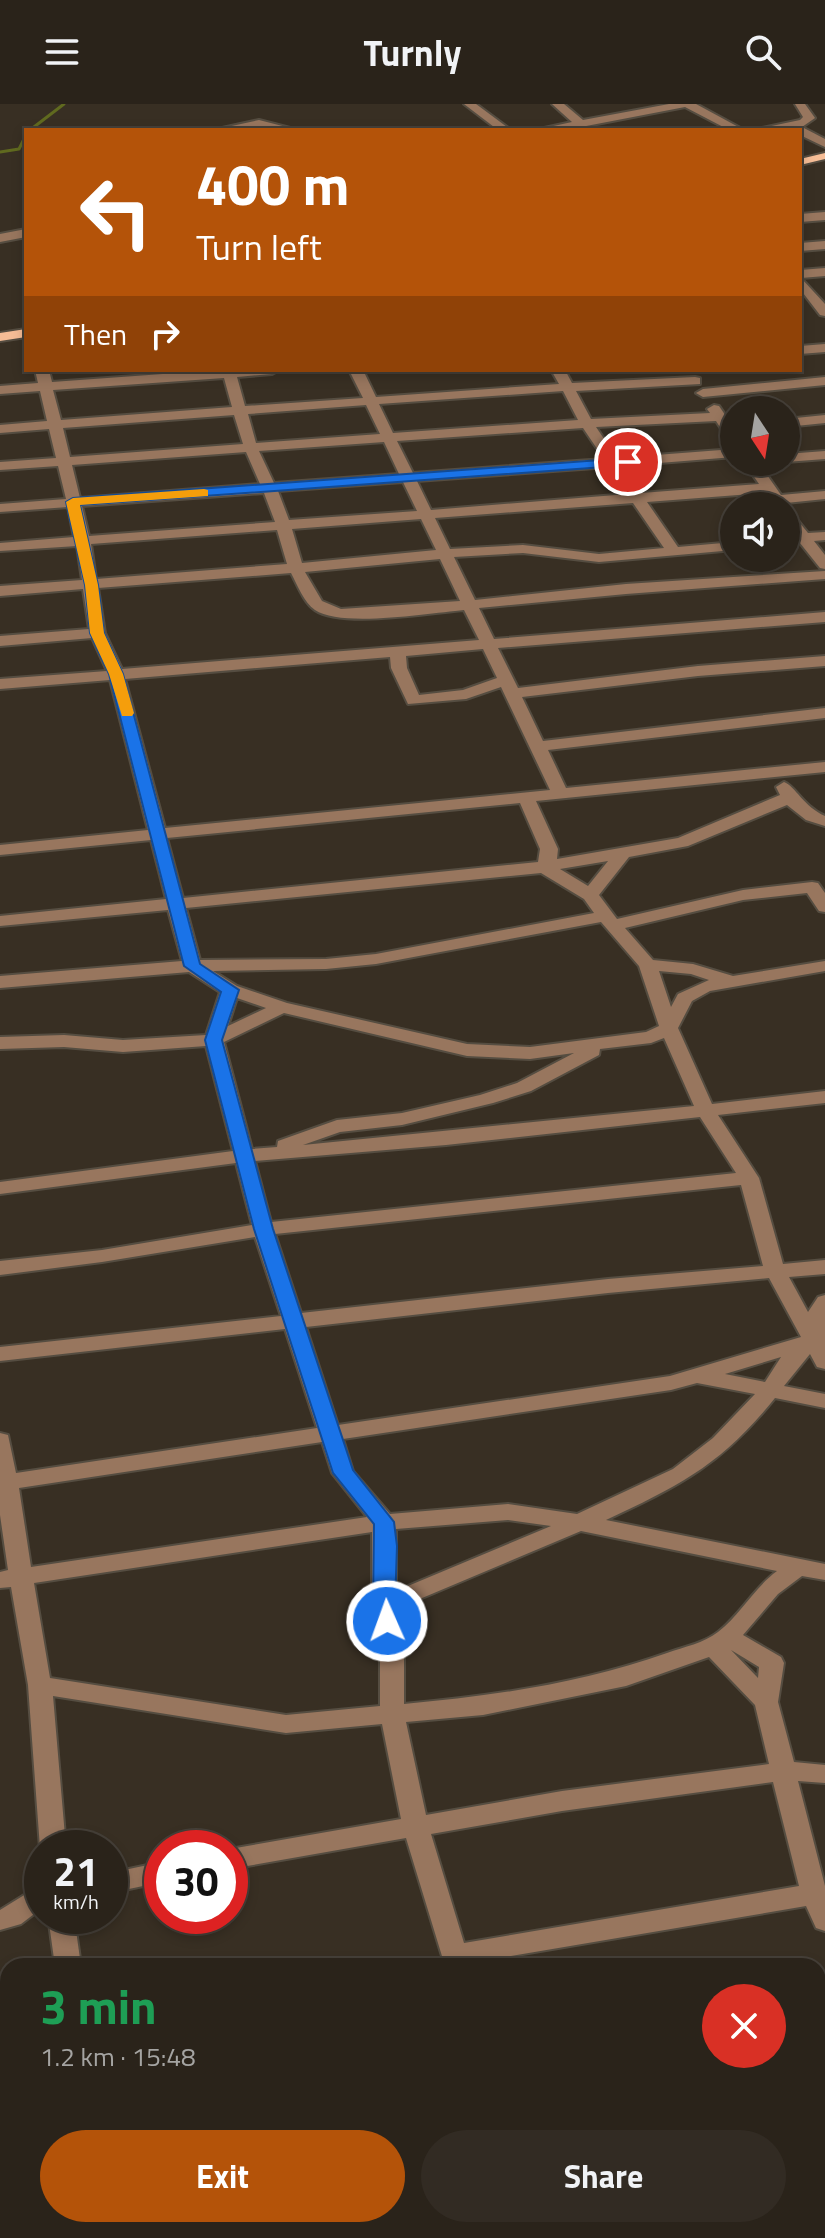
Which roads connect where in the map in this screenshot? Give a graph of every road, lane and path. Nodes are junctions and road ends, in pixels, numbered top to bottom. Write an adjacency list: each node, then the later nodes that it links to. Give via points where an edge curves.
1 (469, 104): 8 (street)
2 (557, 104): 5 (street)
3 (685, 104): 5 (street); 10 (street)
4 (800, 104): 11 (street, via 809,118)
5 (581, 124): 9 (street)
6 (230, 128): 7 (street, via 259,123)
7 (283, 128)
8 (502, 128)
9 (554, 128)
10 (734, 128)
11 (798, 128)
12 (802, 132): 13 (street)
13 (825, 144)
14 (823, 158): 15 (main road)
15 (802, 162)
16 (825, 216): 17 (street)
17 (802, 218)
18 (24, 233): 19 (street)
19 (0, 238)
20 (825, 245): 21 (street)
21 (802, 247)
22 (825, 272): 23 (street)
23 (802, 274)
24 (807, 298): 25 (street)
25 (825, 312)
26 (24, 334): 27 (main road)
27 (0, 337)
28 (825, 348): 29 (street)
29 (802, 350)
30 (203, 372): 34 (street)
31 (229, 372): 40 (street)
32 (357, 372): 39 (street)
33 (559, 372): 37 (street)
34 (45, 378): 38 (street); 45 (street)
35 (694, 381): 36 (street); 37 (street); 41 (street)
36 (825, 381)
37 (567, 387): 39 (street); 44 (street)
38 (0, 390)
39 (372, 401): 40 (street); 48 (street)
40 (241, 411): 45 (street); 49 (street)
41 (720, 416)
42 (825, 419): 43 (street)
43 (800, 422)
44 (587, 424): 46 (street); 48 (street); 54 (street)
45 (57, 425): 47 (street); 53 (street)
46 (720, 428)
47 (0, 429)
48 (390, 438): 49 (street); 56 (street)
49 (251, 449): 53 (street); 57 (street)
50 (720, 454): 54 (street)
51 (825, 455): 52 (street)
52 (800, 457)
53 (65, 461): 55 (street); 62 (street)
54 (614, 461): 56 (street); 60 (street)
55 (0, 466)
56 (410, 478): 57 (street); 64 (street)
57 (269, 488): 62 (street); 65 (street)
58 (825, 495): 59 (street)
59 (800, 496)
60 (639, 498): 61 (street); 64 (street); 73 (street)
61 (720, 498)
62 (73, 502): 63 (street); 69 (street)
63 (0, 508)
64 (428, 516): 65 (street); 72 (street)
65 (284, 526): 69 (street); 75 (street)
66 (800, 535): 68 (street)
67 (825, 536): 68 (street)
68 (802, 538): 74 (street)
69 (83, 541): 70 (street); 77 (street)
70 (0, 547)
71 (720, 548): 73 (street)
72 (446, 553): 73 (street, via 523,549 599,558); 75 (street); 79 (street)
73 (675, 553)
74 (825, 565)
75 (296, 569): 77 (street); 79 (street, via 316,604 340,614)
76 (825, 575): 79 (street)
77 (91, 585): 78 (street); 81 (street)
78 (0, 591)
79 (471, 605): 83 (street)
80 (825, 617): 83 (street)
81 (97, 633): 82 (street); 86 (street)
82 (0, 641)
83 (491, 646): 84 (street); 88 (street)
84 (398, 652): 86 (street); 88 (street, via 399,668 414,701)
85 (825, 661): 88 (street)
86 (116, 674): 87 (street); 97 (street)
87 (0, 684)
88 (511, 686): 90 (street)
89 (825, 713): 90 (street)
90 (540, 746): 93 (street)
91 (825, 767): 92 (street)
92 (779, 772): 93 (street); 95 (street)
93 (560, 792): 94 (street)
94 (525, 796): 97 (street); 100 (street, via 549,849)
95 (788, 798): 96 (street); 99 (street, via 682,842)
96 (825, 821)
97 (160, 835): 98 (street); 102 (street)
98 (0, 850)
99 (622, 855): 100 (street); 101 (street)
100 (544, 867): 101 (street); 102 (street)
101 (590, 895): 104 (street)
102 (177, 901): 105 (street); 107 (street)
103 (825, 907): 104 (street, via 812,887)
104 (610, 920): 106 (street); 107 (street, via 376,959)
105 (0, 921)
106 (648, 965): 109 (street, via 693,969); 113 (street)
107 (192, 966): 110 (street); 111 (street)
108 (825, 966): 109 (street)
109 (728, 980): 113 (street, via 685,998)
110 (0, 982)
111 (230, 990): 112 (street); 114 (street)
112 (282, 1007): 114 (street); 116 (street, via 467,1050 530,1053)
113 (669, 1028): 116 (street); 118 (street)
114 (214, 1040): 115 (street, via 123,1046); 119 (street)
115 (0, 1043)
116 (603, 1046): 119 (street, via 524,1087 486,1099 402,1119 337,1126)
117 (825, 1097): 118 (street)
118 (705, 1109): 119 (street); 120 (street)
119 (253, 1155): 121 (street); 122 (street)
120 (749, 1178): 122 (street); 125 (street)
121 (0, 1188)
122 (263, 1229): 124 (street); 127 (street)
123 (825, 1267): 125 (street)
124 (0, 1268)
125 (774, 1269): 127 (street); 128 (street)
126 (825, 1302): 128 (street, via 814,1320)
127 (294, 1321): 129 (street); 134 (street)
128 (815, 1340): 130 (street); 131 (street); 132 (street, via 789,1358)
129 (0, 1354)
130 (825, 1362)
131 (699, 1376): 132 (street); 134 (street)
132 (770, 1390): 133 (street); 138 (street, via 715,1451 689,1470)
133 (825, 1401)
134 (333, 1434): 136 (street); 137 (street, via 343,1473)
135 (0, 1440): 136 (street)
136 (3, 1482): 141 (street)
137 (384, 1522): 138 (street, via 508,1512); 141 (street); 142 (street)
138 (578, 1522): 139 (street); 142 (street)
139 (798, 1567): 140 (street); 143 (street, via 770,1588)
140 (825, 1572)
141 (11, 1579): 144 (street)
142 (384, 1605): 145 (street)
143 (721, 1642): 145 (street, via 626,1677 483,1706); 146 (street, via 772,1663 766,1702)
144 (40, 1685): 145 (street, via 286,1724); 149 (street)
145 (392, 1715): 148 (street)
146 (785, 1771): 147 (street); 148 (street, via 562,1801); 151 (street)
147 (825, 1774)
148 (416, 1828): 150 (street); 157 (street)
149 (52, 1830)
150 (248, 1856)
151 (814, 1894): 154 (street); 158 (street)
152 (24, 1908): 153 (street)
153 (0, 1920)
154 (825, 1921)
155 (64, 1934): 156 (street)
156 (67, 1958)
157 (456, 1958)
158 (468, 1958)

